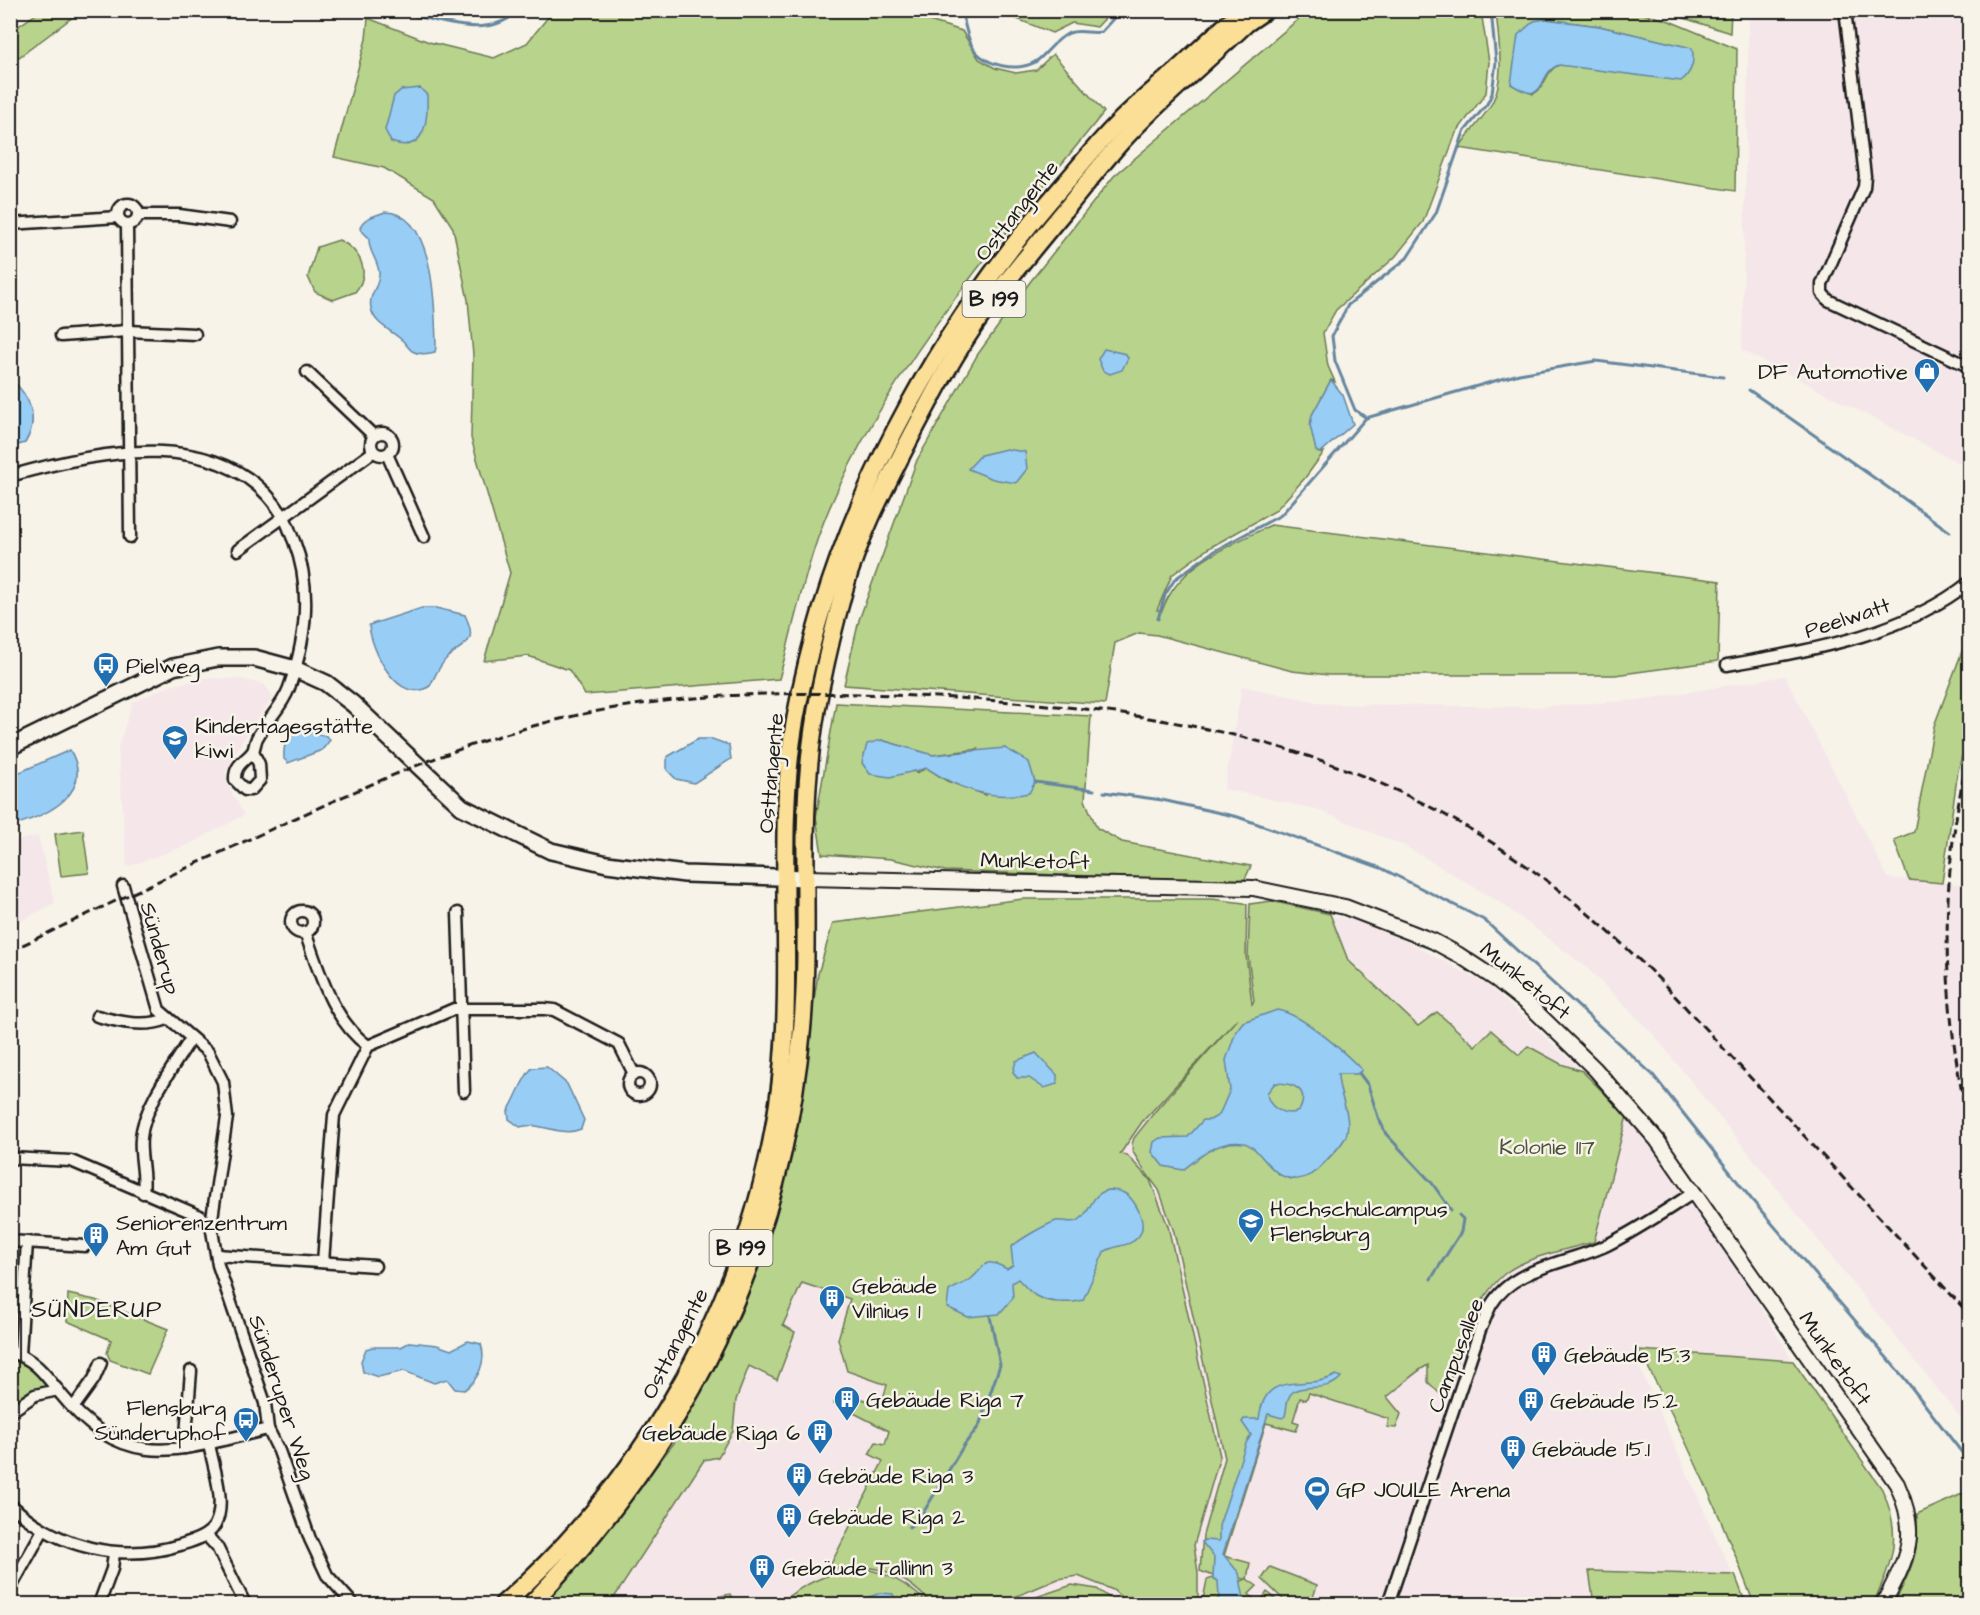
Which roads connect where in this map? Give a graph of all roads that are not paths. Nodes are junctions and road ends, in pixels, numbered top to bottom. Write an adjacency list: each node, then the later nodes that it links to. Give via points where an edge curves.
1 (1244, 10): 28 (main road, Osttangente / B 199, via 1118,122 1034,218 920,386 855,514 808,655 789,770)
2 (1266, 10): 29 (main road, Osttangente / B 199, via 1247,23 1123,140 985,310 937,387 870,517 843,596 814,721 808,770)
3 (1845, 10): 12 (street, via 1865,176 1864,187 1822,285 1822,294)
4 (138, 216): 5 (street, via 135,206 128,204 120,208); 6 (street); 8 (street, via 133,224)
5 (118, 217): 7 (street); 8 (street)
6 (230, 222)
7 (10, 224)
8 (127, 225): 9 (street)
9 (127, 331): 10 (street); 11 (street); 15 (street)
10 (195, 334)
11 (61, 336)
12 (1970, 367)
13 (307, 372): 14 (street)
14 (374, 436): 16 (street, via 370,444); 17 (street, via 390,436 393,447)
15 (127, 452): 18 (street, via 90,456); 19 (street, via 167,452 218,462 247,477); 20 (street)
16 (373, 452): 17 (street); 19 (street)
17 (387, 454): 21 (street)
18 (10, 476)
19 (284, 516): 22 (street); 25 (street, via 306,588 307,613)
20 (130, 537)
21 (424, 537)
22 (238, 550)
23 (1970, 582): 24 (street, Peelwatt, via 1917,614 1850,639)
24 (1727, 665)
25 (295, 669): 26 (main road, Munketoft, via 254,658 218,658 173,667); 27 (street, via 279,710 257,738); 28 (main road, Munketoft, via 326,683 353,704 462,807 551,851 607,864 685,874)
26 (10, 747)
27 (253, 752)
28 (786, 877): 29 (main road, Munketoft); 67 (main road, Osttangente / B 199, via 781,1082 756,1200 733,1274 696,1356 628,1468 580,1528)
29 (806, 878): 42 (street, Munketoft, via 1220,886 1296,895 1374,917 1459,955 1531,1007 1636,1114); 68 (main road, Osttangente / B 199, via 802,1027 795,1085 770,1205 745,1280 719,1343 639,1476 571,1562)
30 (123, 886): 35 (street, Sünderup, via 159,1010)
31 (458, 913): 33 (street)
32 (305, 932): 37 (street, via 330,999)
33 (462, 1008): 37 (street, via 445,1011); 38 (street, via 554,1010 619,1044); 39 (street)
34 (97, 1016): 35 (street, Sünderup, via 132,1023 159,1023)
35 (166, 1019): 36 (street, Sünderup)
36 (191, 1038): 41 (street, via 143,1124); 43 (street, Sünderup, via 217,1066 227,1102)
37 (368, 1046): 48 (street, via 334,1115)
38 (634, 1074)
39 (464, 1091)
40 (10, 1158): 41 (street, via 71,1161)
41 (144, 1193): 43 (street, via 200,1216)
42 (1694, 1193): 69 (street, Campusallee, via 1631,1233 1529,1274 1510,1285 1491,1305); 70 (street, Munketoft, via 1897,1484 1906,1505 1911,1540)
43 (211, 1225): 47 (street, Sünderuper Weg)
44 (10, 1241): 45 (street)
45 (27, 1242): 46 (street); 50 (street)
46 (85, 1246)
47 (217, 1255): 48 (street); 56 (street, Sünderuper Weg, via 265,1403)
48 (323, 1262): 49 (street)
49 (375, 1266)
50 (15, 1353): 53 (street, via 39,1367)
51 (101, 1363): 54 (street)
52 (190, 1371): 58 (street)
53 (58, 1390): 54 (street); 55 (street, via 35,1395)
54 (73, 1408): 58 (street, via 85,1421 120,1444 159,1450)
55 (10, 1412)
56 (268, 1429): 57 (street); 66 (street, Sünderuper Weg, via 318,1558)
57 (208, 1444): 58 (street); 61 (street, via 220,1504 214,1527)
58 (185, 1448)
59 (10, 1504): 60 (street)
60 (43, 1530): 62 (street, via 75,1544); 63 (street)
61 (206, 1535): 62 (street, via 164,1550); 65 (street, via 217,1547)
62 (114, 1554): 64 (street)
63 (10, 1589)
64 (99, 1605)
65 (245, 1605)
66 (353, 1605)
67 (503, 1605)
68 (531, 1605)
69 (1388, 1605)
70 (1883, 1605)

